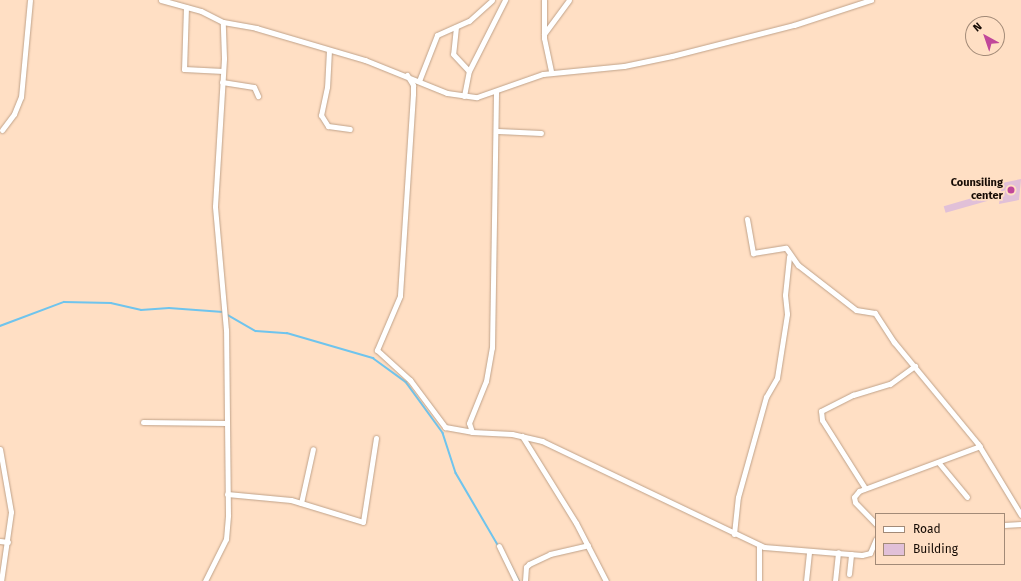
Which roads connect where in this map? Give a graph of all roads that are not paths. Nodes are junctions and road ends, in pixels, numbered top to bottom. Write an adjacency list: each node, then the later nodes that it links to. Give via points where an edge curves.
1 (30, 0): 23 (street, via 21,98 14,114)
2 (161, 0): 8 (street)
3 (492, 0): 10 (street, via 473,18)
4 (505, 0): 14 (street)
5 (544, 0): 11 (street)
6 (569, 0): 11 (street)
7 (871, 0): 15 (street, via 794,25 647,62)
8 (186, 7): 9 (street); 13 (street, via 184,69)
9 (223, 22): 12 (street, via 256,28); 13 (street)
10 (456, 27): 14 (street, via 453,54); 17 (street, via 437,35)
11 (544, 34): 15 (street)
12 (329, 50): 16 (street); 22 (street, via 327,87 321,116 328,126)
13 (223, 71): 18 (street)
14 (469, 71): 21 (street)
15 (551, 72): 19 (street)
16 (407, 75): 17 (street); 31 (street, via 413,84 413,94 400,296 378,350 410,380 445,427)
17 (419, 81): 21 (street, via 447,93)
18 (222, 82): 20 (street, via 254,87); 30 (street, via 215,206 226,330)
19 (496, 90): 21 (street); 24 (street)
20 (258, 96)
21 (464, 96)
22 (350, 129)
23 (2, 130)
24 (498, 131): 25 (street); 31 (street, via 492,348 486,381 469,423)
25 (541, 133)
26 (747, 219): 27 (street, via 753,253 784,248)
27 (789, 256): 28 (street, via 856,310 875,313); 46 (street, via 785,295 787,314 777,378 766,397 738,497)
28 (915, 366): 34 (street); 38 (street, via 890,384 854,395 821,411 822,420)
29 (143, 422): 30 (street)
30 (227, 423): 39 (street)
31 (472, 432): 32 (street)
32 (522, 436): 46 (street, via 571,452); 50 (street)
33 (376, 438): 41 (street, via 364,521)
34 (980, 446): 37 (street); 42 (street)
35 (0, 449): 49 (street, via 10,506)
36 (313, 449): 41 (street)
37 (939, 463): 38 (street); 40 (street)
38 (865, 488): 43 (street, via 854,499)
39 (227, 494): 41 (street); 58 (street, via 226,539)
40 (967, 497)
41 (302, 503)
42 (1021, 515)
43 (875, 523)
44 (1021, 524): 45 (street)
45 (1005, 525)
46 (734, 534): 51 (street)
47 (875, 540): 55 (street, via 869,554)
48 (0, 541): 49 (street)
49 (8, 542): 57 (street)
50 (588, 544): 60 (street, via 550,554 529,564 526,567); 61 (street)
51 (759, 545): 53 (street); 62 (street)
52 (499, 546): 59 (street)
53 (809, 551): 54 (street); 63 (street)
54 (838, 552): 55 (street); 64 (street)
55 (852, 554): 56 (street)
56 (849, 574)
57 (1, 581)
58 (205, 581)
59 (516, 581)
60 (525, 581)
61 (606, 581)
62 (759, 581)
63 (806, 581)
64 (835, 581)

